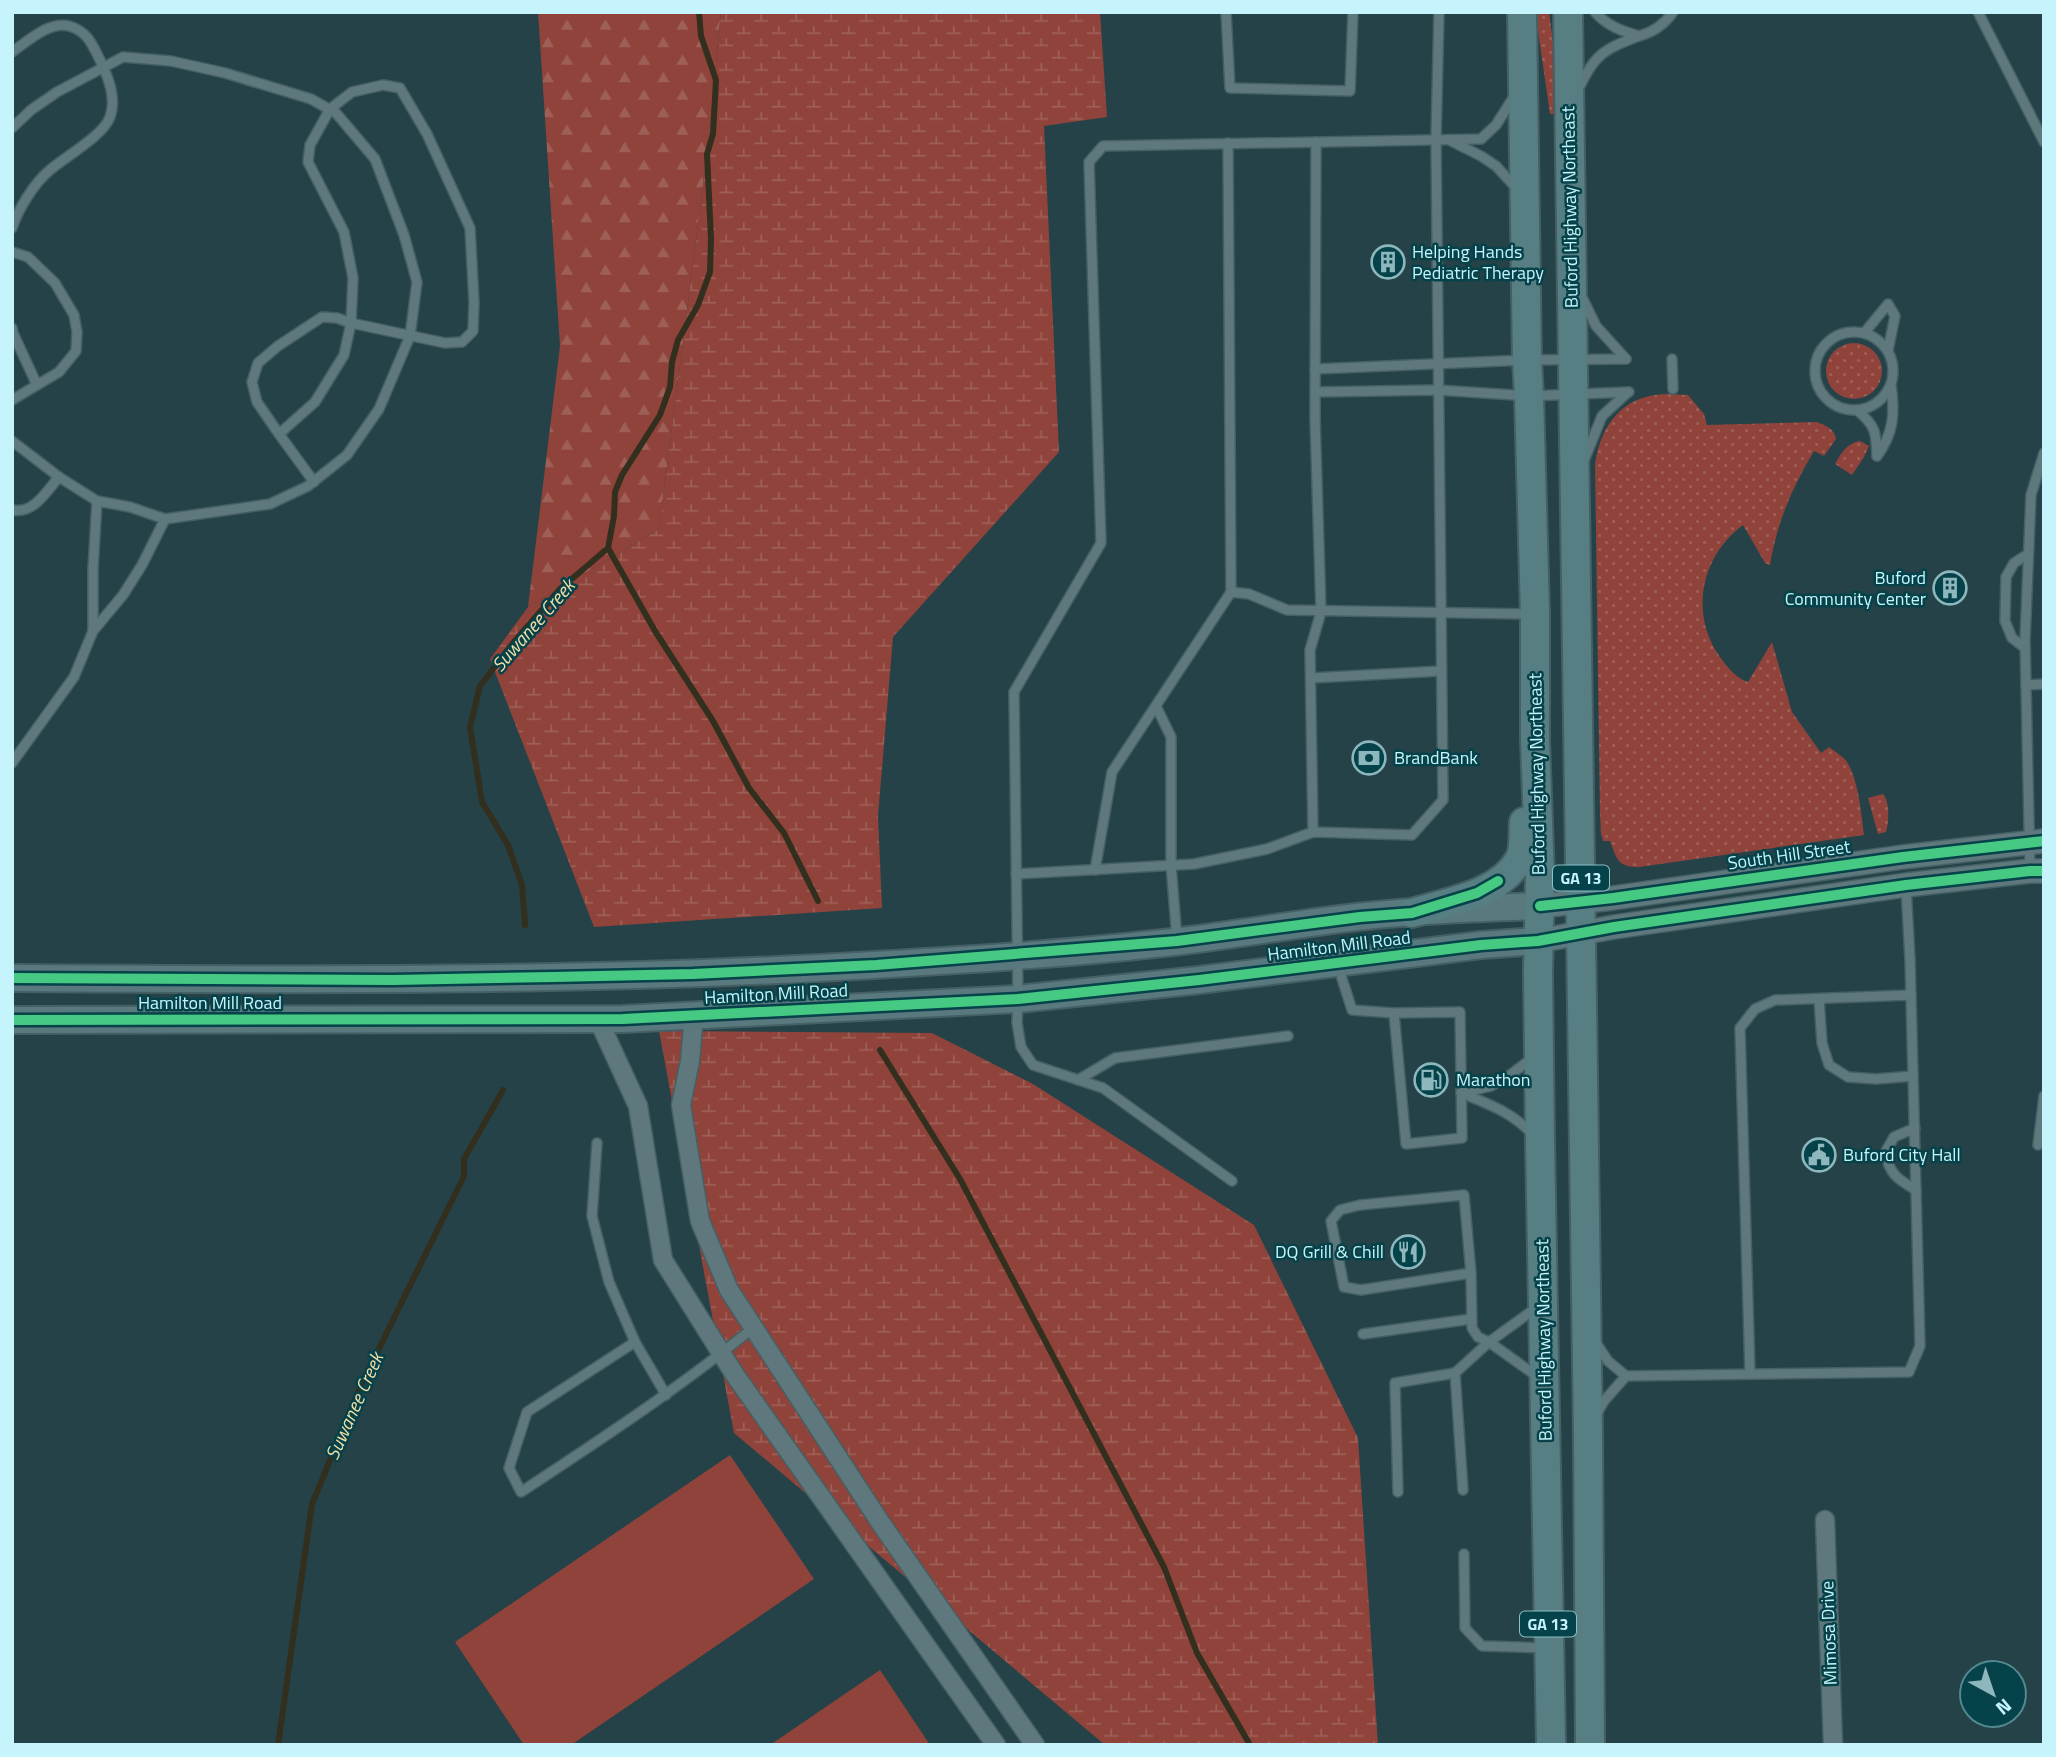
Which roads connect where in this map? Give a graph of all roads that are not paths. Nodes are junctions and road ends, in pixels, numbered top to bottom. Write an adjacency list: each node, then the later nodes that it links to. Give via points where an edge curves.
1 (1226, 12): 2 (lane, via 1230,88 1349,91)
2 (1353, 12)
3 (1439, 12): 16 (lane)
4 (1522, 12): 12 (main road, Buford Highway Northeast / GA 13)
5 (1568, 12): 13 (main road, Buford Highway Northeast / GA 13)
6 (1595, 12): 9 (lane, via 1615,29)
7 (1673, 12): 9 (lane, via 1654,32)
8 (1978, 12): 19 (lane)
9 (1639, 36): 13 (lane, via 1595,59)
10 (12, 52): 11 (lane, via 46,29 65,25 89,38)
11 (103, 67): 14 (lane, via 123,57 171,61 225,73); 15 (lane, via 57,92); 22 (lane, via 113,95 110,117 99,132 47,172 17,213)
12 (1522, 84): 17 (lane, via 1496,125 1481,139); 21 (main road, Buford Highway Northeast / GA 13)
13 (1569, 108): 24 (main road, Buford Highway Northeast / GA 13)
14 (330, 109): 25 (lane, via 310,145 309,162 344,232 353,278); 28 (lane, via 375,159 404,234 417,282); 28 (lane, via 352,92 383,85 400,88 427,134 470,229 473,331 462,342)
15 (12, 128)
16 (1436, 140): 17 (lane); 18 (lane); 33 (lane)
17 (1449, 140): 21 (lane, via 1496,166)
18 (1316, 142): 20 (lane); 34 (lane)
19 (2044, 142)
20 (1228, 144): 56 (lane); 74 (lane, via 1103,146 1089,162 1101,544 1014,692)
21 (1524, 196): 31 (main road, Buford Highway Northeast / GA 13)
22 (12, 228)
23 (12, 252): 36 (lane, via 28,257 55,283 74,315 76,351 59,372)
24 (1571, 275): 32 (main road, Buford Highway Northeast / GA 13); 32 (lane, via 1596,326 1626,359)
25 (351, 323): 28 (lane); 44 (lane, via 344,355 315,402); 44 (lane, via 322,317 258,363 252,382 257,402)
26 (12, 328): 36 (lane)
27 (1865, 332): 29 (lane); 29 (lane, via 1888,304 1895,316); 43 (lane, via 1838,334 1819,353 1815,366 1821,393 1843,409)
28 (410, 337): 48 (lane, via 379,409 346,455)
29 (1888, 350): 35 (lane, via 1894,369)
30 (1672, 359): 37 (lane)
31 (1527, 360): 32 (lane); 33 (lane); 41 (main road, Buford Highway Northeast / GA 13)
32 (1572, 360): 40 (main road, Buford Highway Northeast / GA 13)
33 (1438, 365): 34 (lane); 38 (lane)
34 (1315, 369): 39 (lane)
35 (1891, 384): 43 (lane, via 1880,401); 43 (lane, via 1890,430 1877,456 1877,433)
36 (37, 385): 42 (lane)
37 (1674, 389)
38 (1438, 390): 39 (lane); 41 (lane); 58 (lane)
39 (1315, 391): 57 (lane)
40 (1572, 394): 41 (lane); 50 (main road, Buford Highway Northeast / GA 13); 50 (lane, via 1629,392 1602,416)
41 (1529, 396): 59 (main road, Buford Highway Northeast / GA 13)
42 (12, 400)
43 (1857, 410)
44 (279, 434): 48 (lane)
45 (12, 441): 47 (lane)
46 (2044, 453): 49 (lane)
47 (59, 477): 52 (lane); 53 (lane, via 33,508)
48 (314, 482): 54 (lane, via 270,504)
49 (2034, 487): 51 (lane); 55 (lane)
50 (1574, 489): 76 (main road, Buford Highway Northeast / GA 13)
51 (2044, 489)
52 (97, 501): 54 (lane); 60 (lane)
53 (12, 510)
54 (165, 519): 60 (lane, via 123,596)
55 (2028, 554): 61 (lane); 61 (lane, via 2014,563 2006,577 2005,621 2012,638)
56 (1231, 592): 57 (lane, via 1249,594 1287,610); 66 (lane)
57 (1321, 612): 58 (lane); 63 (lane, via 1310,650)
58 (1441, 612): 59 (lane); 62 (lane)
59 (1535, 614): 67 (main road, Buford Highway Northeast / GA 13)
60 (93, 631): 68 (lane, via 74,677)
61 (2025, 648): 65 (lane)
62 (1441, 671): 63 (lane); 69 (lane, via 1443,800 1412,835)
63 (1311, 678): 69 (lane)
64 (2044, 684): 65 (lane)
65 (2026, 685): 70 (lane)
66 (1156, 706): 71 (lane, via 1171,737); 72 (lane, via 1112,772)
67 (1535, 740): 77 (main road, Buford Highway Northeast / GA 13); 78 (main road, via 1520,859 1498,881 1477,893)
68 (12, 763)
69 (1313, 832): 71 (lane, via 1266,849)
70 (2036, 842): 73 (lane); 76 (street, South Hill Street)
71 (1171, 865): 72 (lane); 80 (lane)
72 (1095, 870): 74 (lane)
73 (2037, 871): 75 (street)
74 (1016, 874): 82 (lane)
75 (1906, 885): 79 (street); 85 (lane)
76 (1581, 900): 77 (street, South Hill Street); 79 (main road, Buford Highway Northeast / GA 13)
77 (1540, 906): 78 (main road, Hamilton Mill Road); 81 (main road, Buford Highway Northeast / GA 13)
78 (1412, 913): 80 (main road, Hamilton Mill Road)
79 (1581, 933): 81 (street); 108 (main road, Buford Highway Northeast / GA 13)
80 (1177, 941): 82 (main road, Hamilton Mill Road)
81 (1538, 941): 83 (main road, Hamilton Mill Road); 93 (main road, Buford Highway Northeast / GA 13)
82 (1017, 955): 84 (main road, Hamilton Mill Road, via 655,975 393,980); 86 (lane)
83 (1338, 964): 86 (main road, Hamilton Mill Road); 88 (lane, via 1352,1010)
84 (12, 978)
85 (1911, 995): 87 (lane); 94 (lane)
86 (1018, 999): 89 (main road, Hamilton Mill Road); 95 (lane, via 1021,1046 1033,1065)
87 (1819, 999): 94 (lane, via 1822,1043 1829,1065 1848,1077); 114 (lane, via 1775,1000 1755,1009 1740,1028)
88 (1394, 1013): 96 (lane, via 1460,1012); 96 (lane, via 1406,1144 1462,1138)
89 (694, 1015): 90 (main road, Hamilton Mill Road); 107 (street, via 681,1105 701,1221 729,1290)
90 (598, 1019): 91 (main road, Hamilton Mill Road); 112 (street, via 638,1106 663,1260)
91 (12, 1020)
92 (1288, 1036): 95 (lane, via 1115,1058)
93 (1539, 1053): 96 (lane, via 1491,1086); 100 (main road, Buford Highway Northeast / GA 13)
94 (1913, 1076): 98 (lane)
95 (1077, 1080): 102 (lane, via 1103,1088)
96 (1461, 1093): 100 (lane, via 1510,1114)
97 (2044, 1096): 101 (lane)
98 (1915, 1128): 103 (lane); 103 (lane, via 1894,1137 1885,1153 1888,1169)
99 (597, 1143): 110 (lane, via 592,1216 608,1282)
100 (1540, 1143): 105 (main road, Buford Highway Northeast / GA 13)
101 (2038, 1145)
102 (1232, 1181)
103 (1916, 1190): 114 (lane, via 1920,1346 1909,1372)
104 (1471, 1273): 104 (lane, via 1464,1195 1360,1205 1340,1210 1331,1221 1344,1287 1361,1290); 106 (lane)
105 (1544, 1303): 111 (lane); 116 (main road, Buford Highway Northeast / GA 13)
106 (1471, 1319): 109 (lane); 111 (lane, via 1475,1334)
107 (753, 1328): 112 (lane); 125 (street)
108 (1586, 1329): 115 (lane, via 1608,1361); 118 (main road, Buford Highway Northeast / GA 13)
109 (1363, 1334)
110 (635, 1342): 117 (lane); 117 (lane, via 527,1412 509,1468 521,1492)
111 (1489, 1342): 113 (lane); 116 (lane)
112 (721, 1353): 117 (lane); 124 (street)
113 (1455, 1373): 119 (lane); 120 (lane, via 1395,1383)
114 (1750, 1374): 115 (lane)
115 (1626, 1376): 118 (lane, via 1604,1401)
116 (1545, 1381): 123 (main road, Buford Highway Northeast / GA 13)
117 (666, 1395)
118 (1588, 1433): 127 (main road, Buford Highway Northeast / GA 13)
119 (1463, 1490)
120 (1398, 1492)
121 (1825, 1520): 128 (street, Mimosa Drive)
122 (1464, 1554): 123 (lane, via 1465,1628 1482,1646)
123 (1549, 1648): 126 (main road, Buford Highway Northeast / GA 13)
124 (996, 1745)
125 (1035, 1745)
126 (1550, 1745)
127 (1590, 1745)
128 (1833, 1745)

